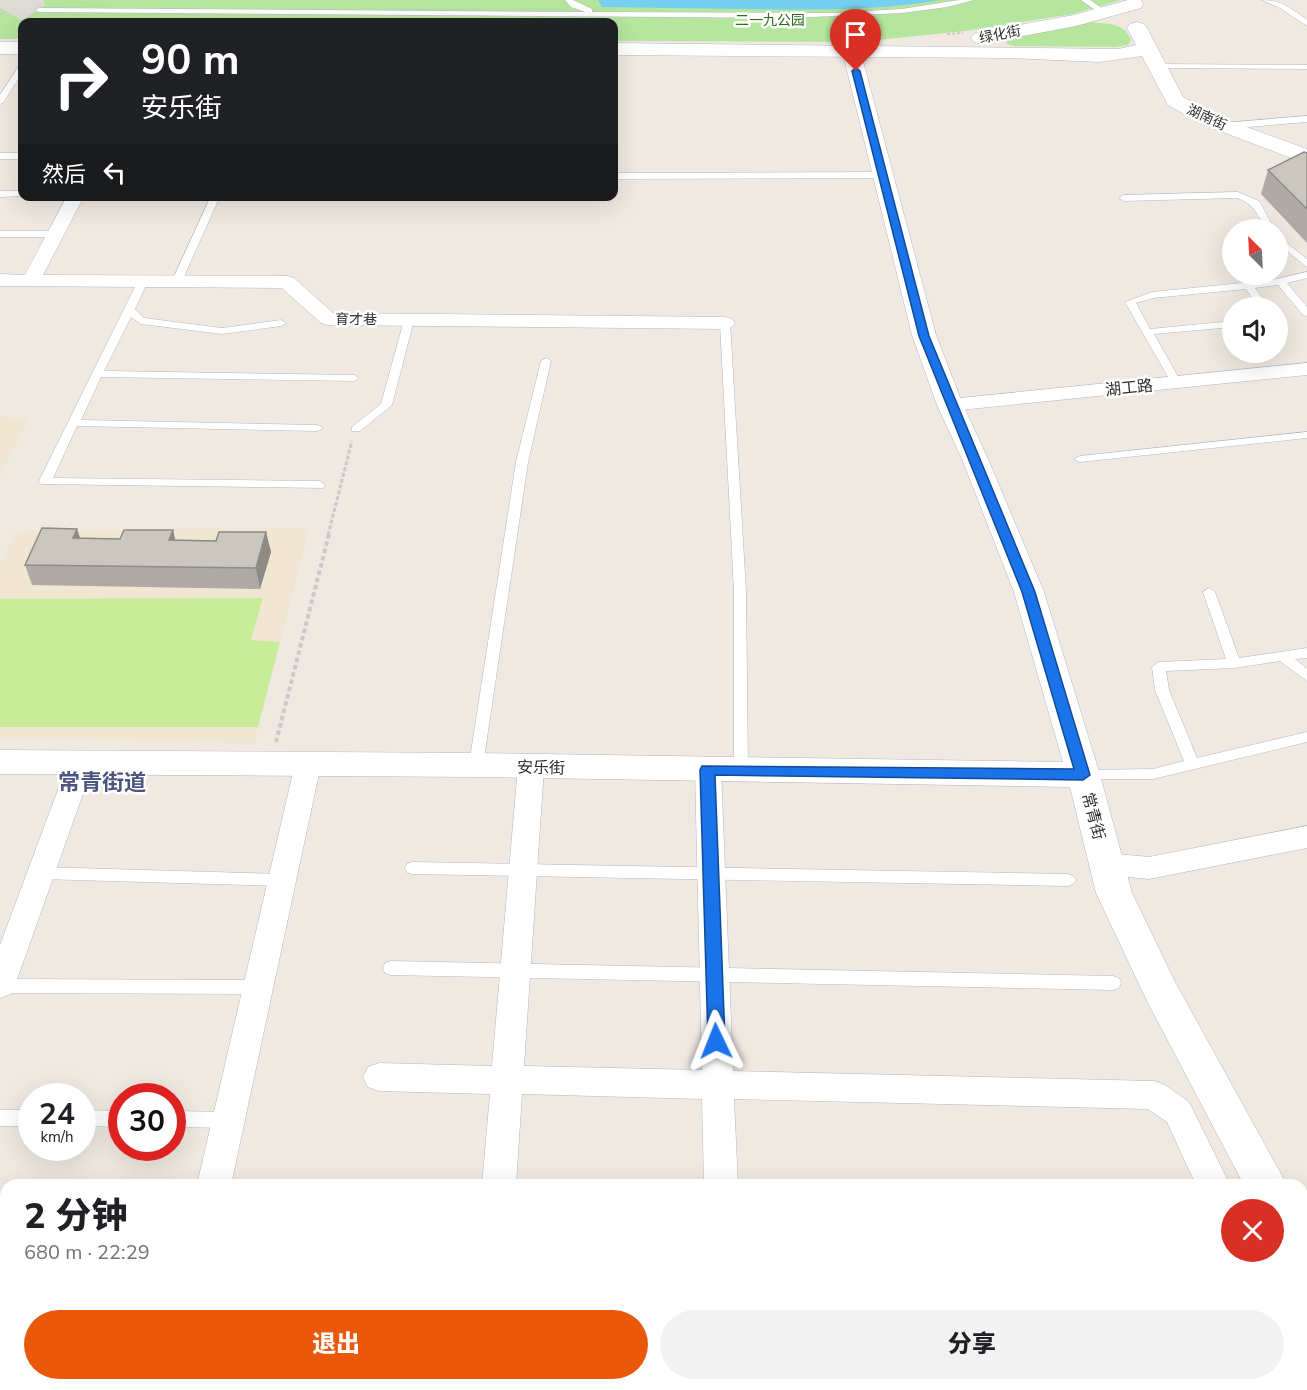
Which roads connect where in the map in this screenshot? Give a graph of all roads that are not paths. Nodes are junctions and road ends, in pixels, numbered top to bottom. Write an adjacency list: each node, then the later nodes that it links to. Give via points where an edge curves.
1 (569, 0): 7 (lane)
2 (970, 0): 7 (lane, via 890,14)
3 (1085, 0): 8 (lane)
4 (1266, 0): 10 (lane, via 1283,6)
5 (1140, 2): 8 (main road, 绿化街); 11 (main road, 湖南街, via 1131,15)
6 (39, 10): 7 (lane)
7 (594, 13)
8 (1105, 13): 9 (main road, 绿化街)
9 (1076, 20): 11 (main road, via 1114,20); 12 (main road, 绿化街)
10 (1307, 24)
11 (1137, 29): 13 (main road, 湖南街)
12 (1002, 34): 17 (main road, 绿化街); 18 (main road, via 991,40)
13 (1148, 47): 19 (main road, 绿化街, via 1131,53); 20 (main road, 湖南街)
14 (0, 48): 15 (main road)
15 (18, 48)
16 (618, 49): 17 (main road, 绿化街)
17 (851, 50): 18 (main road, 绿化街); 30 (street, 常青街)
18 (1014, 52): 19 (main road, 绿化街)
19 (1097, 55): 29 (main road, 湖南街, via 1132,64 1153,97 1181,118)
20 (1157, 66): 21 (lane); 25 (main road, 湖南街, via 1175,101)
21 (1307, 67)
22 (18, 74): 23 (lane)
23 (0, 101)
24 (1307, 119): 25 (lane)
25 (1223, 126): 28 (main road, 湖南街)
26 (0, 156): 27 (lane)
27 (18, 156)
28 (1307, 157)
29 (1307, 166)
30 (881, 175): 31 (lane); 63 (street, 常青街, via 924,336)
31 (618, 176)
32 (0, 194): 33 (lane)
33 (18, 194)
34 (1124, 198): 37 (lane, via 1238,195 1258,204)
35 (73, 201): 39 (street)
36 (214, 201): 47 (lane)
37 (1265, 219)
38 (0, 234): 39 (lane)
39 (56, 234): 45 (street)
40 (1288, 248): 41 (lane)
41 (1307, 264)
42 (1307, 275): 43 (lane)
43 (1288, 279)
44 (0, 280): 45 (street, 育才巷)
45 (31, 280): 46 (street, 育才巷)
46 (143, 281): 47 (street, 育才巷); 51 (lane)
47 (177, 281): 53 (street, 育才巷, via 287,282 328,319)
48 (1248, 285): 50 (lane); 57 (lane, via 1152,295 1130,303)
49 (1283, 285): 52 (lane)
50 (1256, 297)
51 (129, 309): 54 (lane, via 141,321 222,331); 60 (lane)
52 (1307, 313)
53 (409, 320): 55 (street, 育才巷); 66 (lane, via 386,405)
54 (281, 323)
55 (725, 323): 83 (lane, via 740,591)
56 (1222, 325): 57 (lane)
57 (1147, 332): 62 (lane)
58 (546, 361): 79 (lane, via 522,462)
59 (1307, 369): 62 (street, 湖工路)
60 (97, 374): 61 (lane); 64 (lane)
61 (354, 378)
62 (1176, 382): 63 (street, 湖工路)
63 (950, 405): 84 (street, 常青街, via 1029,592)
64 (74, 423): 65 (lane); 69 (lane, via 45,481)
65 (317, 428)
66 (356, 429)
67 (1307, 435): 68 (lane)
68 (1080, 459)
69 (319, 485)
70 (1209, 592): 73 (lane)
71 (1307, 652): 72 (lane)
72 (1283, 657): 73 (lane); 74 (lane)
73 (1234, 663): 80 (lane, via 1159,667 1162,690)
74 (1307, 676)
75 (1307, 737): 80 (lane)
76 (0, 762): 77 (street, 安乐街)
77 (81, 763): 78 (street, 安乐街); 89 (street)
78 (308, 764): 79 (street, 安乐街); 91 (street)
79 (476, 765): 81 (street, 安乐街)
80 (1193, 766): 84 (lane, via 1153,774)
81 (531, 767): 82 (street, 安乐街); 88 (street)
82 (708, 770): 83 (street, 安乐街); 90 (street)
83 (741, 770): 84 (street, 安乐街)
84 (1083, 775): 86 (street, 常青街)
85 (1307, 837): 86 (street, via 1149,868)
86 (1107, 864): 110 (street, 常青街, via 1114,893 1161,992)
87 (412, 868): 88 (lane)
88 (523, 870): 90 (lane); 94 (street)
89 (41, 873): 91 (lane); 97 (street)
90 (711, 873): 92 (lane); 95 (street)
91 (282, 880): 98 (street)
92 (1068, 880)
93 (391, 968): 94 (lane)
94 (515, 971): 95 (lane); 100 (street)
95 (714, 975): 96 (lane); 101 (street)
96 (1113, 983)
97 (0, 986): 98 (lane)
98 (258, 987): 105 (street)
99 (379, 1077): 100 (street)
100 (507, 1080): 101 (street); 107 (street)
101 (718, 1085): 108 (street); 109 (street, via 1154,1095 1178,1112)
102 (0, 1118): 103 (lane)
103 (18, 1118)
104 (186, 1119): 105 (lane)
105 (229, 1120): 106 (street)
106 (215, 1179)
107 (499, 1179)
108 (721, 1179)
109 (1210, 1179)
110 (1263, 1179)

